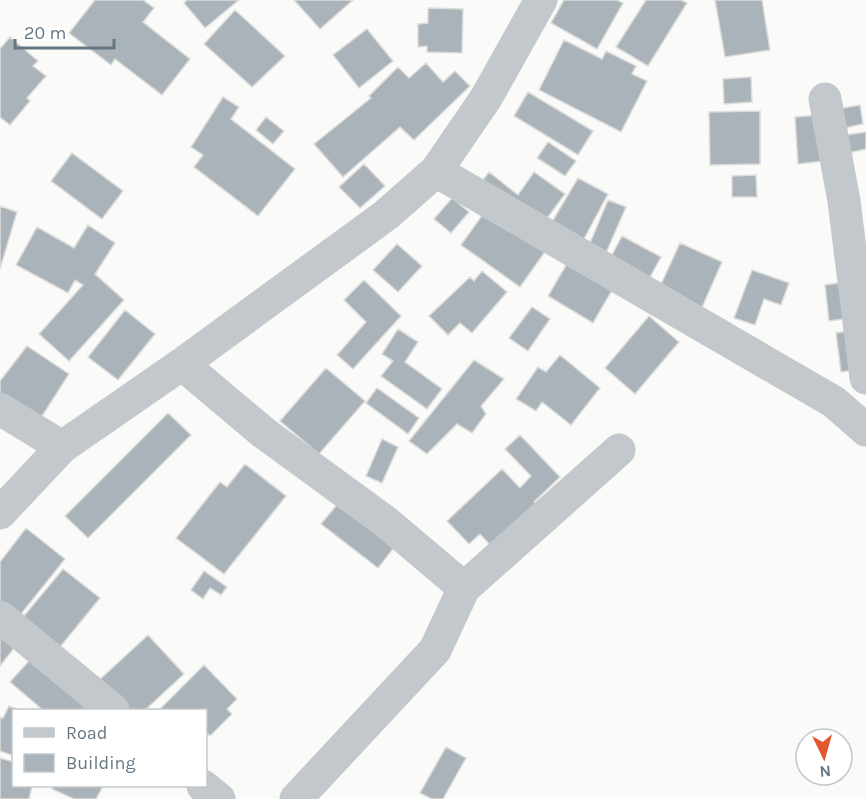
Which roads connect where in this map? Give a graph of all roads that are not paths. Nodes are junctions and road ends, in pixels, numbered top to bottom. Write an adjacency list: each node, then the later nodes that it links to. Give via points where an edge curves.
1 (541, 0): 3 (street, via 486,98)
2 (825, 99): 5 (street, via 844,201)
3 (436, 171): 4 (street, via 386,215); 7 (street, via 834,402)
4 (183, 364): 8 (street); 11 (street, via 264,433 386,522)
5 (866, 378)
6 (0, 409): 8 (street)
7 (866, 430)
8 (62, 447): 10 (street)
9 (619, 450): 11 (street)
10 (0, 513)
11 (464, 588): 16 (street, via 435,650)
12 (0, 617): 13 (street)
13 (111, 709)
14 (204, 787): 15 (street)
15 (219, 799)
16 (296, 799)

